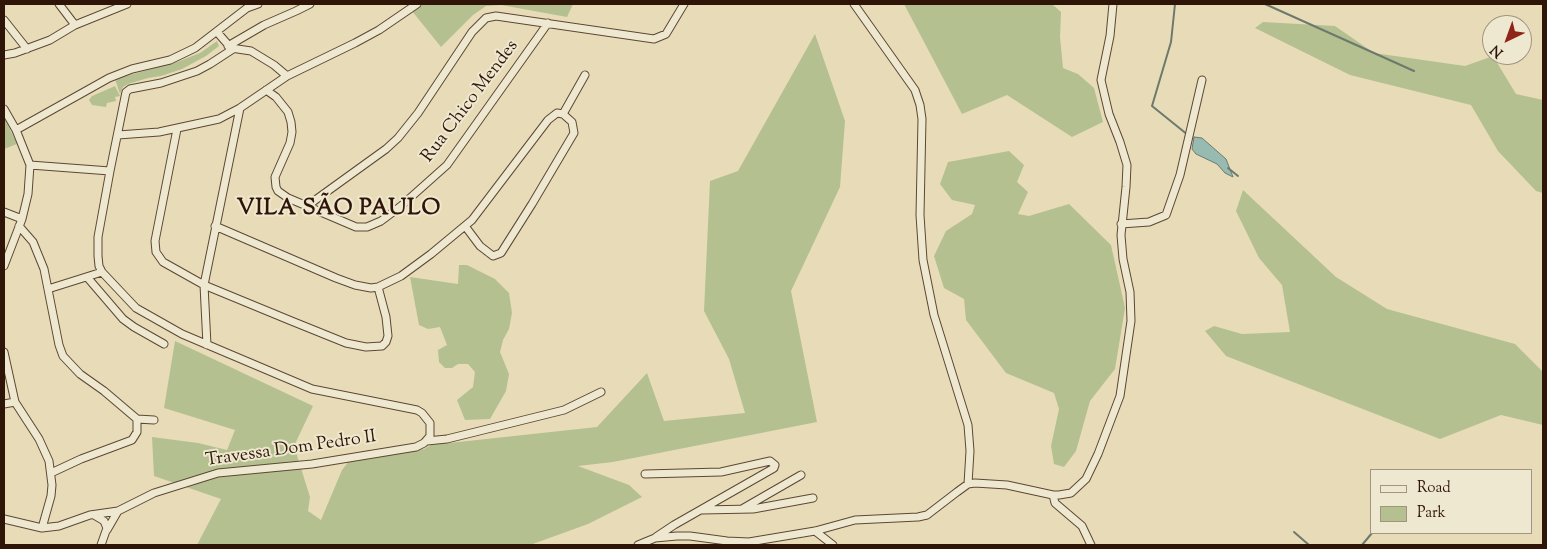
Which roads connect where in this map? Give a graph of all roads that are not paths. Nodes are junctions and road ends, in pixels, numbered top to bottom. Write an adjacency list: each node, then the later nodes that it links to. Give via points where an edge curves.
1 (59, 4): 11 (street)
2 (127, 4): 11 (street)
3 (258, 4): 12 (street, via 241,12)
4 (310, 4): 13 (street, via 264,24)
5 (417, 4): 17 (street, via 379,30)
6 (684, 4): 10 (street, via 666,34 654,39)
7 (854, 4): 52 (street, via 915,90 920,105 923,260 934,315 968,425)
8 (1113, 4): 31 (street, via 1101,80 1126,165)
9 (4, 20): 14 (street)
10 (548, 23): 28 (street, via 496,16 486,18 472,32 398,138); 28 (street, Rua Chico Mendes, via 447,166 402,206 381,221 362,228)
11 (75, 25): 14 (street)
12 (217, 32): 13 (street); 24 (street, via 170,60 109,78)
13 (230, 47): 17 (street, via 251,51); 25 (street, via 196,71 130,89 126,94)
14 (27, 49): 15 (street)
15 (4, 55)
16 (585, 75): 22 (street)
17 (287, 76): 19 (street)
18 (1202, 80): 31 (street, via 1180,176 1166,215 1149,222)
19 (266, 90): 20 (street); 28 (street, Rua Chico Mendes, via 288,112 291,122 290,143 277,169 276,188 280,194)
20 (240, 108): 23 (street, via 219,119); 32 (street)
21 (4, 109): 24 (street)
22 (563, 114): 33 (street, via 557,113 548,120 478,214); 33 (street, via 572,122 574,133 497,255 480,246)
23 (177, 128): 25 (street); 37 (street, via 155,247 163,262)
24 (16, 130): 26 (street)
25 (118, 136): 27 (street)
26 (30, 165): 27 (street); 30 (street)
27 (110, 171): 35 (street, via 98,237)
28 (307, 206)
29 (4, 212): 30 (street)
30 (21, 223): 34 (street); 39 (street, via 39,254)
31 (1121, 224): 53 (street, via 1123,259 1132,307 1120,396 1086,479 1071,492)
32 (216, 226): 37 (street); 38 (street, via 336,278)
33 (465, 226): 38 (street, via 401,276)
34 (4, 266)
35 (102, 272): 36 (street); 41 (street, via 136,308)
36 (87, 277): 39 (street); 40 (street, via 123,319)
37 (204, 285): 38 (street, via 346,343 375,348 382,346 388,336); 41 (street)
38 (378, 287)
39 (48, 289): 46 (street, via 63,356 80,374)
40 (164, 344)
41 (207, 345): 48 (street, via 312,389 422,412 430,424)
42 (4, 352): 44 (street)
43 (601, 392): 48 (street, via 564,410)
44 (15, 402): 45 (street); 49 (street, via 47,453)
45 (4, 404)
46 (137, 419): 47 (street); 49 (street, via 137,432 132,440)
47 (154, 420)
48 (427, 441): 57 (street, Travessa Dom Pedro II, via 416,447 312,464 218,473 154,493)
49 (51, 473): 61 (street, via 50,496)
50 (645, 474): 55 (street, via 721,472 770,461 774,463 774,468)
51 (801, 475): 56 (street)
52 (968, 484): 53 (street, via 1007,485); 63 (street, via 927,515 855,520)
53 (1053, 495): 70 (street, via 1055,504 1082,526)
54 (812, 498): 56 (street)
55 (701, 510): 56 (street); 60 (street)
56 (741, 510)
57 (118, 511): 58 (street, Travessa Dom Pedro II); 62 (street)
58 (94, 515): 61 (street, Travessa Dom Pedro II); 62 (street, via 104,521)
59 (4, 519): 61 (street, Travessa Dom Pedro II)
60 (683, 520): 64 (street); 65 (street)
61 (42, 528)
62 (106, 531): 67 (street)
63 (815, 531): 66 (street); 69 (street)
64 (690, 536): 65 (street); 66 (street)
65 (655, 538): 68 (street)
66 (750, 543)
67 (101, 545)
68 (638, 545)
69 (833, 545)
70 (1090, 545)

